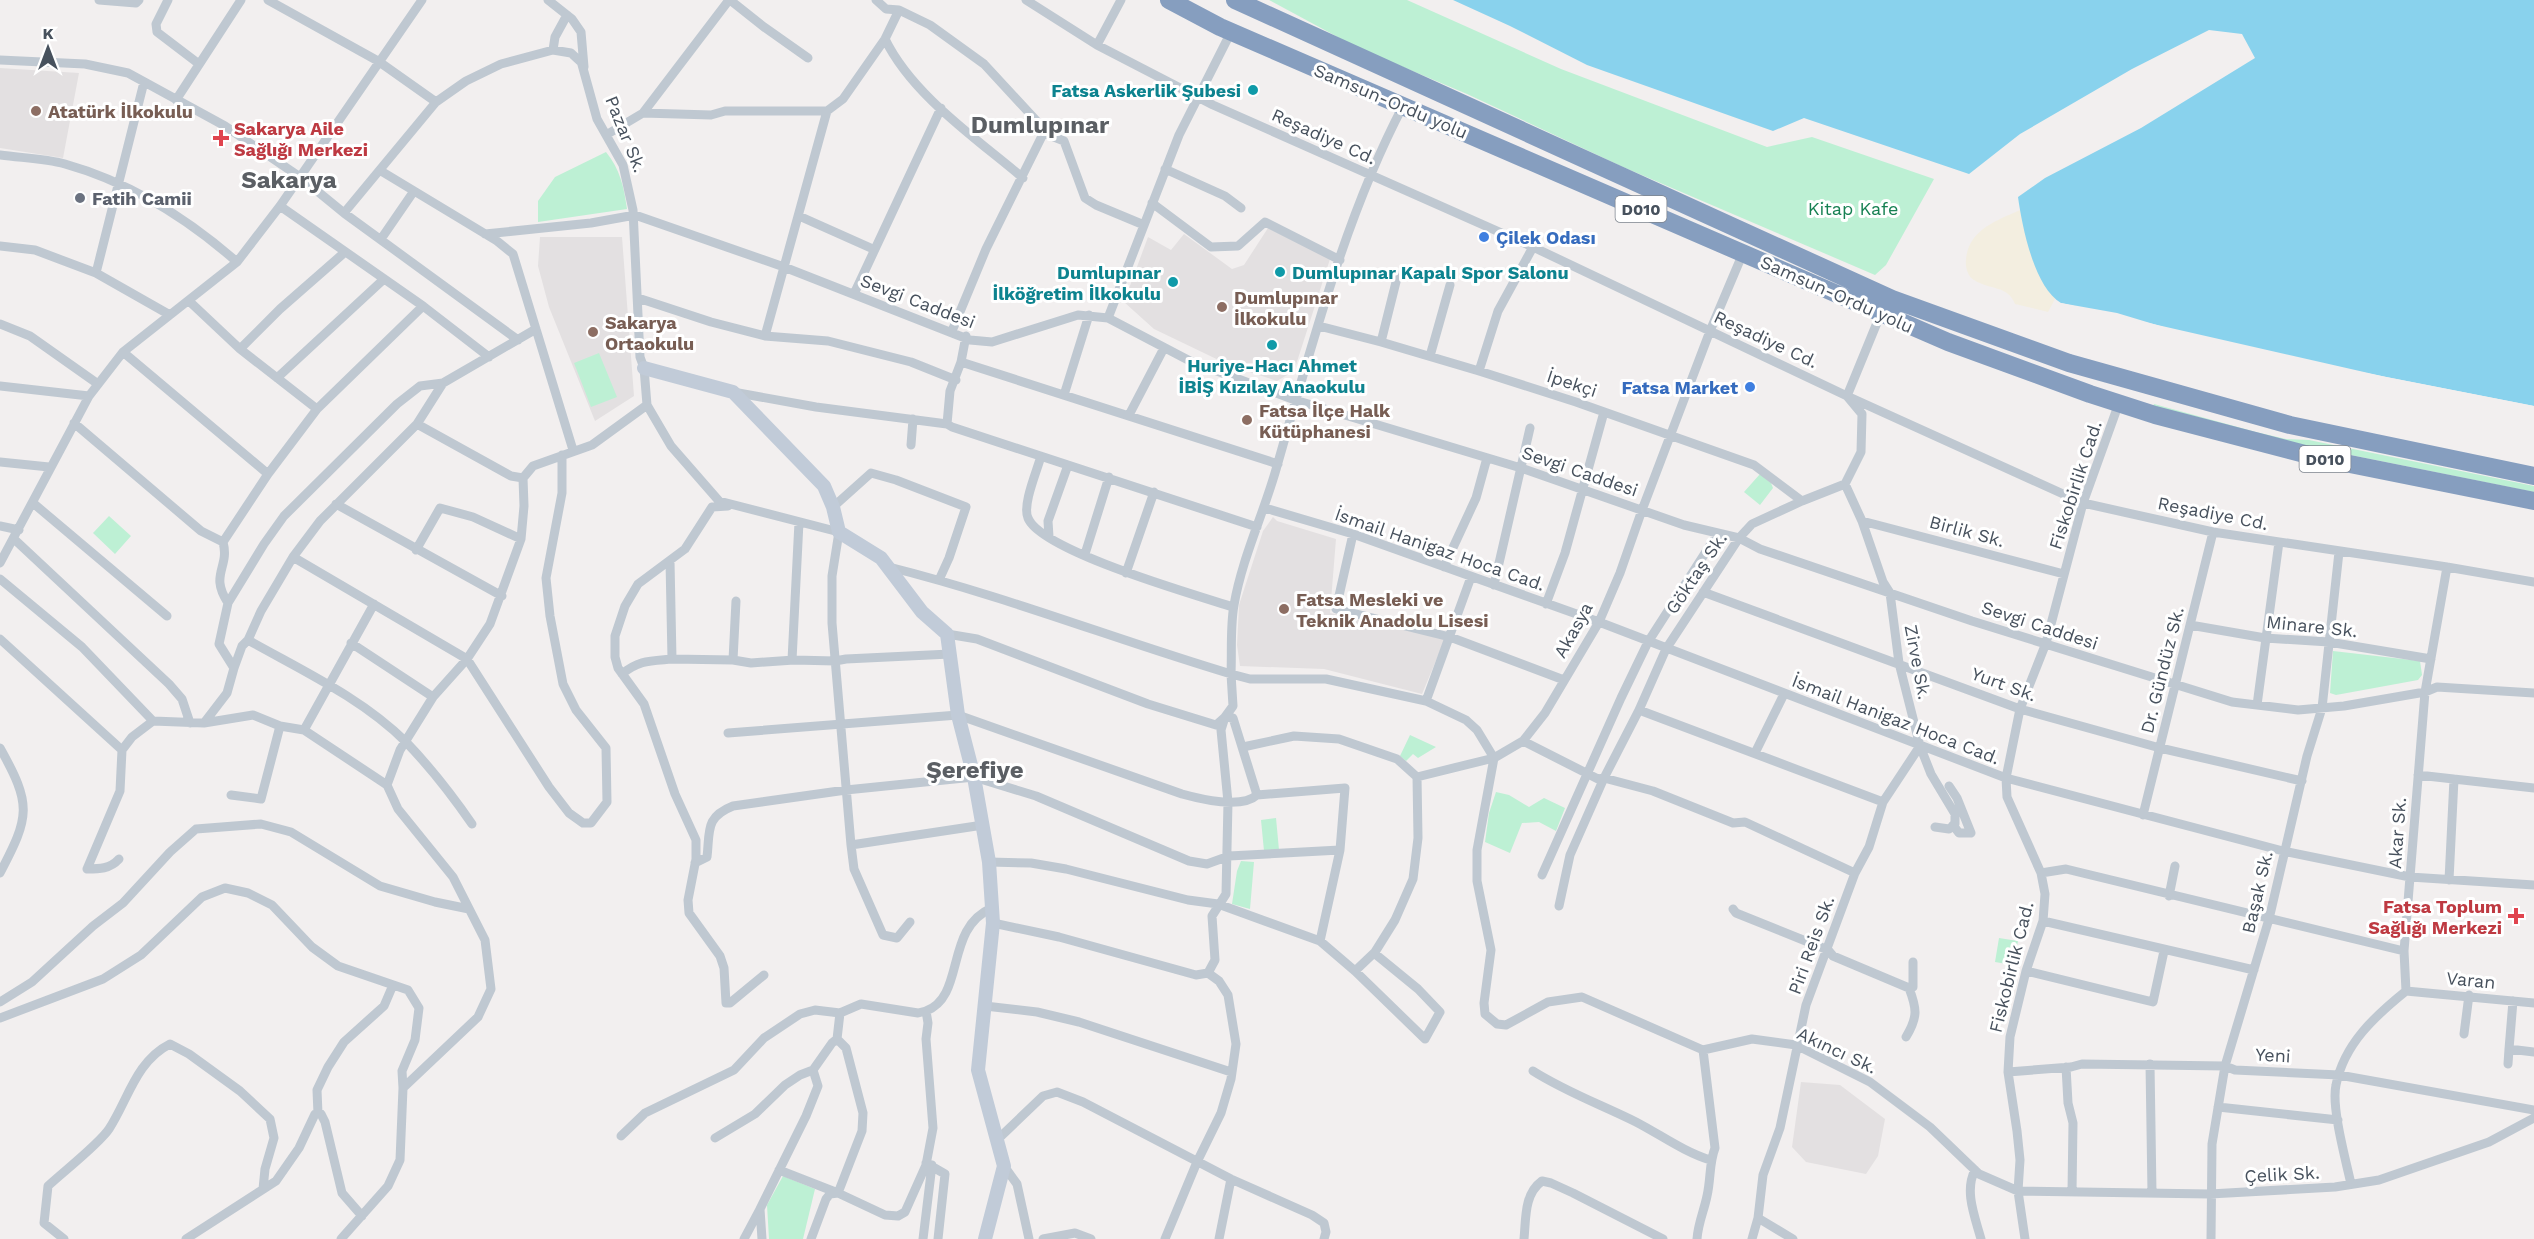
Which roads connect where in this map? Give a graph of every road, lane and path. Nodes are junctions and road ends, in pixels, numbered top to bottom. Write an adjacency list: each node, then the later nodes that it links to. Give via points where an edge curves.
1 (99, 0): 2 (street)
2 (139, 0)
3 (168, 0): 24 (street, via 156,24 157,32)
4 (241, 0): 24 (street)
5 (268, 0): 22 (street)
6 (422, 0): 22 (street)
7 (548, 0): 15 (street, Pazar Sk.)
8 (730, 0): 20 (street); 32 (street)
9 (876, 0): 14 (street, via 886,9)
10 (1026, 0): 18 (street, Reşadiye Cd.)
11 (1121, 0): 18 (street)
12 (1169, 0): 16 (highway, Samsun-Ordu yolu / D010)
13 (1235, 0): 94 (highway, Samsun-Ordu yolu / D010, via 1892,299 2069,363)
14 (898, 9): 17 (street); 33 (street, via 930,25 984,63)
15 (567, 15): 19 (street); 23 (street, Pazar Sk., via 581,32)
16 (1231, 32): 26 (street); 29 (highway, Samsun-Ordu yolu / D010)
17 (885, 39): 30 (street, via 896,59); 31 (street, via 843,99)
18 (1097, 45): 26 (street, Reşadiye Cd.)
19 (553, 50): 23 (street, via 571,53); 28 (street, via 501,63)
20 (808, 57)
21 (0, 60): 25 (street, via 85,64 128,73)
22 (378, 61): 28 (street); 39 (street)
23 (582, 62): 34 (street, Pazar Sk.)
24 (199, 64): 27 (street)
25 (144, 82): 27 (street); 41 (street)
26 (1197, 97): 36 (street); 38 (street, Reşadiye Cd.)
27 (176, 100): 39 (street, via 225,126)
28 (436, 102): 37 (street)
29 (1403, 106): 38 (street); 56 (highway, Samsun-Ordu yolu / D010)
30 (941, 108): 40 (street); 54 (street)
31 (827, 111): 32 (street); 48 (street)
32 (643, 113): 34 (street)
33 (1044, 133): 40 (street); 49 (street, via 1064,141 1085,198)
34 (607, 134): 47 (street, Pazar Sk., via 624,163)
35 (0, 155): 41 (street, via 63,164)
36 (1165, 169): 43 (street); 45 (street, via 1225,196)
37 (381, 171): 42 (street); 46 (street)
38 (1371, 175): 53 (street, Reşadiye Cd.); 57 (street)
39 (300, 177): 44 (street); 46 (street)
40 (1023, 178): 75 (street, via 986,249)
41 (120, 183): 58 (street, via 184,220); 60 (street)
42 (414, 191): 50 (street); 51 (street)
43 (1152, 203): 49 (street); 57 (street, via 1211,247 1238,246 1265,222)
44 (280, 206): 55 (street); 58 (street)
45 (1241, 208)
46 (344, 213): 51 (street)
47 (634, 215): 50 (street); 59 (street, Sevgi Caddesi); 65 (street, Pazar Sk.)
48 (799, 216): 54 (street); 59 (street)
49 (1144, 225): 71 (street)
50 (485, 234): 74 (street, via 513,254)
51 (381, 239): 79 (street)
52 (0, 246): 60 (street, via 35,250)
53 (1533, 247): 76 (street, Reşadiye Cd.); 88 (street, via 1498,311)
54 (873, 249): 64 (street)
55 (345, 252): 62 (street); 82 (street)
56 (1743, 253): 68 (highway, Samsun-Ordu yolu / D010); 76 (street, Akasya)
57 (1340, 260): 73 (street)
58 (237, 262): 66 (street)
59 (784, 267): 64 (street, Sevgi Caddesi); 77 (street)
60 (96, 273): 69 (street)
61 (1398, 274): 80 (street)
62 (384, 279): 67 (street); 89 (street)
63 (1450, 285): 84 (street)
64 (854, 294): 75 (street, Sevgi Caddesi)
65 (639, 299): 77 (street); 87 (street, Pazar Sk.)
66 (189, 301): 69 (street); 82 (street)
67 (423, 306): 85 (street); 102 (street)
68 (1881, 313): 98 (street); 100 (highway, Samsun-Ordu yolu / D010, via 1948,342)
69 (170, 315): 83 (street)
70 (1089, 315): 71 (street, Sevgi Caddesi); 78 (street, Sevgi Caddesi, via 992,342); 96 (street)
71 (1108, 318): 81 (street, Sevgi Caddesi)
72 (0, 324): 92 (street, via 30,336)
73 (1319, 326): 80 (street, İpekçi); 99 (street)
74 (536, 329): 79 (street); 112 (street)
75 (952, 331): 78 (street, Sevgi Caddesi)
76 (1710, 331): 98 (street, Reşadiye Cd.); 110 (street, Akasya)
77 (765, 336): 90 (street, via 828,341 911,362)
78 (966, 336): 86 (street)
79 (518, 340): 85 (street)
80 (1381, 342): 84 (street, İpekçi)
81 (1164, 348): 99 (street, Sevgi Caddesi); 104 (street)
82 (240, 349): 89 (street)
83 (123, 352): 92 (street); 121 (street)
84 (1430, 356): 88 (street, İpekçi)
85 (489, 357): 91 (street)
86 (961, 362): 90 (street); 96 (street)
87 (644, 368): 95 (street); 101 (street, Pazar Sk.)
88 (1479, 371): 103 (street, İpekçi)
89 (277, 378): 102 (street)
90 (956, 380): 108 (street, via 950,391)
91 (443, 383): 107 (street); 172 (street, via 420,386 397,404 284,516)
92 (98, 384): 97 (street)
93 (0, 386): 97 (street)
94 (2165, 390): 100 (highway, via 2127,385); 122 (highway, Samsun-Ordu yolu / D010, via 2322,433)
95 (733, 392): 105 (street); 134 (street, via 824,486)
96 (1064, 395): 104 (street)
97 (89, 396): 106 (street)
98 (1847, 396): 125 (street, via 1862,414 1861,452); 131 (street, Reşadiye Cd.)
99 (1295, 400): 115 (street, Sevgi Caddesi); 117 (street)
100 (2119, 403): 129 (highway, Samsun-Ordu yolu / D010, via 2320,458); 131 (street, Fiskobirlik Cad.)
101 (646, 405): 112 (street, via 592,445); 133 (street, via 671,446 718,501)
102 (316, 409): 121 (street)
103 (1604, 412): 110 (street, İpekçi); 126 (street)
104 (1129, 415): 117 (street)
105 (913, 419): 108 (street); 111 (street)
106 (75, 423): 119 (street); 150 (street, via 201,531)
107 (417, 424): 124 (street, via 511,476); 132 (street)
108 (947, 424): 114 (street)
109 (1530, 428): 120 (street)
110 (1670, 435): 128 (street, İpekçi, via 1754,465); 136 (street, Akasya)
111 (911, 445)
112 (573, 450): 113 (street)
113 (562, 455): 124 (street, via 533,466); 190 (street, via 562,493 546,578 563,684 576,710 606,748 608,802 591,823 583,823 569,813 555,796)
114 (1041, 456): 118 (street); 146 (street, via 1025,510 1028,521)
115 (1487, 458): 120 (street, Sevgi Caddesi); 159 (street, via 1476,498)
116 (0, 462): 119 (street)
117 (1278, 464): 135 (street)
118 (1068, 465): 123 (street); 146 (street, via 1048,521)
119 (49, 467): 130 (street)
120 (1521, 468): 126 (street, Sevgi Caddesi); 167 (street)
121 (268, 474): 150 (street)
122 (2534, 476)
123 (1109, 477): 127 (street); 154 (street)
124 (523, 478): 149 (street)
125 (1845, 484): 128 (street, Göktaş Sk.); 137 (street, Zirve Sk.)
126 (1582, 489): 136 (street, Sevgi Caddesi); 174 (street)
127 (1154, 492): 140 (street); 161 (street)
128 (1802, 501): 147 (street, Göktaş Sk., via 1752,524)
129 (2534, 501)
130 (33, 503): 141 (street); 176 (street)
131 (2082, 503): 143 (street, Reşadiye Cd.); 162 (street, Fiskobirlik Cad.)
132 (336, 504): 152 (street); 155 (street)
133 (731, 506): 138 (street); 156 (street, via 712,507 685,549)
134 (833, 507): 142 (street); 165 (street, via 871,473 966,507)
135 (1265, 508): 140 (street); 145 (street, İsmail Hanigaz Hoca Cad.)
136 (1642, 510): 144 (street, Sevgi Caddesi); 177 (street, Akasya)
137 (1862, 521): 162 (street, Birlik Sk.); 169 (street, Zirve Sk.)
138 (799, 522): 142 (street); 194 (street)
139 (0, 526): 141 (street)
140 (1257, 527): 175 (street)
141 (19, 530): 148 (street)
142 (839, 532): 158 (street); 195 (street, via 832,576)
143 (2213, 532): 151 (street, Reşadiye Cd.); 178 (street, Dr. Gündüz Sk.)
144 (1718, 533): 147 (street, Sevgi Caddesi); 184 (street, Göktaş Sk.)
145 (1353, 534): 159 (street, İsmail Hanigaz Hoca Cad.); 180 (street, via 1336,609)
146 (1049, 537): 154 (street)
147 (1740, 538): 168 (street, Göktaş Sk.); 169 (street, Sevgi Caddesi, via 1760,549)
148 (14, 539): 157 (street); 215 (street, via 169,684 182,699)
149 (521, 539): 152 (street, via 473,517 440,508); 170 (street)
150 (223, 542): 172 (street, via 220,591)
151 (2279, 542): 153 (street, Reşadiye Cd.); 181 (street)
152 (416, 550): 170 (street)
153 (2339, 552): 160 (street, Reşadiye Cd.); 185 (street, Başak Sk.)
154 (1085, 554): 161 (street)
155 (293, 557): 173 (street); 183 (street)
156 (670, 561): 191 (street); 198 (street, via 638,584 625,606 615,636 615,657)
157 (0, 563)
158 (890, 567): 165 (street); 179 (street, via 922,612)
159 (1444, 567): 163 (street, İsmail Hanigaz Hoca Cad.)
160 (2447, 567): 166 (street, Reşadiye Cd.); 192 (street, Akar Sk.)
161 (1126, 573): 175 (street)
162 (2064, 574): 187 (street, Fiskobirlik Cad.)
163 (1471, 577): 167 (street, İsmail Hanigaz Hoca Cad.); 180 (street)
164 (0, 579): 214 (street, via 82,647)
165 (939, 580): 199 (street)
166 (2534, 582)
167 (1494, 585): 174 (street, İsmail Hanigaz Hoca Cad.)
168 (1703, 592): 188 (street, Göktaş Sk.); 196 (street, Yurt Sk.)
169 (1890, 593): 187 (street, Sevgi Caddesi); 196 (street, Zirve Sk.)
170 (502, 596): 190 (street)
171 (736, 601): 193 (street)
172 (228, 603): 197 (street, via 219,644)
173 (374, 604): 186 (street); 190 (street)
174 (1546, 604): 177 (street, İsmail Hanigaz Hoca Cad.)
175 (1233, 607): 199 (street)
176 (167, 616)
177 (1599, 622): 184 (street, İsmail Hanigaz Hoca Cad.); 200 (street, Akasya)
178 (2190, 625): 181 (street, Minare Sk.); 201 (street, Dr. Gündüz Sk.)
179 (947, 634): 189 (street); 213 (street, via 977,639 1148,704 1216,724)
180 (1450, 637): 200 (street); 207 (street)
181 (2265, 638): 185 (street, Minare Sk.); 208 (street)
182 (0, 639): 227 (street)
183 (248, 640): 197 (street); 202 (street)
184 (1648, 642): 188 (street, İsmail Hanigaz Hoca Cad.); 230 (street, Göktaş Sk.)
185 (2329, 642): 192 (street, Minare Sk.); 209 (street, Başak Sk.)
186 (351, 643): 202 (street); 206 (street)
187 (2046, 643): 201 (street, Sevgi Caddesi); 210 (street, Fiskobirlik Cad.)
188 (1666, 649): 205 (street, İsmail Hanigaz Hoca Cad.); 211 (street, Göktaş Sk.)
189 (950, 654): 195 (street); 212 (street)
190 (468, 659): 206 (street)
191 (672, 659): 193 (street); 198 (street, via 634,664)
192 (2431, 659): 203 (street, Akar Sk.)
193 (733, 660): 194 (street)
194 (792, 660): 195 (street)
195 (835, 661): 217 (street)
196 (1899, 663): 210 (street, Yurt Sk.); 223 (street, Zirve Sk.)
197 (232, 664): 216 (street, via 227,693)
198 (622, 674): 257 (street, via 644,704 655,730 675,794 696,840)
199 (1231, 674): 207 (street, via 1250,679 1326,679); 213 (street, via 1233,706)
200 (1564, 680): 222 (street, Akasya)
201 (2174, 684): 208 (street, Sevgi Caddesi, via 2232,702); 226 (street, Dr. Gündüz Sk.)
202 (328, 686): 219 (street); 221 (street)
203 (2425, 692): 204 (street, Sevgi Caddesi, via 2448,687); 209 (street, Sevgi Caddesi); 231 (street, Akar Sk.)
204 (2534, 693)
205 (1784, 694): 223 (street, İsmail Hanigaz Hoca Cad.); 228 (street)
206 (433, 697): 221 (street)
207 (1426, 702): 229 (street, via 1466,720)
208 (2257, 705): 209 (street, Sevgi Caddesi, via 2298,710)
209 (2322, 708): 237 (street, Başak Sk.)
210 (2020, 709): 226 (street, Yurt Sk.); 235 (street, Fiskobirlik Cad.)
211 (1639, 710): 228 (street); 234 (street, Göktaş Sk.)
212 (958, 715): 217 (street); 232 (street); 244 (street, via 1182,794)
213 (1225, 717): 224 (street, via 1233,718); 244 (street, via 1221,730)
214 (153, 721): 215 (street); 227 (street)
215 (190, 723): 216 (street)
216 (204, 723): 218 (street, via 253,715)
217 (841, 723): 220 (street); 241 (street)
218 (280, 726): 219 (street); 242 (street, via 261,799)
219 (304, 730): 238 (street)
220 (728, 733)
221 (405, 741): 238 (street); 247 (street)
222 (1523, 741): 229 (street, Akasya); 230 (street)
223 (1920, 746): 235 (street, İsmail Hanigaz Hoca Cad.); 245 (street, Piri Reis Sk.); 249 (street, Zirve Sk., via 1931,774 1955,814)
224 (1243, 747): 233 (street, via 1294,736 1339,739 1397,759); 243 (street)
225 (0, 748): 259 (street, via 24,804 13,849)
226 (2160, 748): 237 (street, Yurt Sk.); 246 (street, Dr. Gündüz Sk.)
227 (122, 750): 255 (street, via 120,792 87,868 113,866)
228 (1755, 753): 245 (street)
229 (1494, 758): 233 (street, Akasya); 303 (street, via 1477,850 1477,881 1491,950 1485,1014 1497,1024 1506,1024 1548,1002 1582,997)
230 (1588, 772): 234 (street, via 1598,779); 262 (street, Göktaş Sk.)
231 (2418, 775): 236 (street); 263 (street, Akar Sk.)
232 (974, 777): 241 (street); 248 (street); 254 (street, via 1036,796 1189,861 1207,864)
233 (1417, 777): 280 (street, via 1418,838 1413,879 1395,920)
234 (1604, 778): 260 (street, via 1653,791 1732,823 1745,822); 268 (street, Göktaş Sk., via 1570,855)
235 (2006, 778): 246 (street, İsmail Hanigaz Hoca Cad.); 261 (street, Fiskobirlik Cad., via 2007,796)
236 (2454, 779): 240 (street); 264 (street)
237 (2302, 781): 253 (street, Başak Sk.)
238 (387, 785): 269 (street, via 398,809 453,877)
239 (1949, 786): 249 (street, via 1971,833 1959,833)
240 (2534, 788)
241 (846, 790): 251 (street); 257 (street, via 720,812 711,821 707,857)
242 (231, 795)
243 (1257, 795): 244 (street); 252 (street, via 1345,789)
244 (1228, 802): 254 (street)
245 (1883, 802): 260 (street, Piri Reis Sk., via 1869,847)
246 (2143, 815): 253 (street, İsmail Hanigaz Hoca Cad.)
247 (472, 824)
248 (983, 825): 251 (street); 256 (street)
249 (1953, 825): 250 (street, via 1950,829)
250 (1935, 826)
251 (850, 845): 274 (street, via 854,869 883,935 897,938)
252 (1340, 850): 254 (street); 276 (street)
253 (2283, 851): 263 (street, İsmail Hanigaz Hoca Cad.); 272 (street, Başak Sk.)
254 (1228, 856): 267 (street, via 1226,894)
255 (119, 859)
256 (989, 862): 267 (street, via 1066,868 1188,900); 270 (street)
257 (695, 863): 286 (street, via 689,913 720,956 726,1003)
258 (2175, 866): 266 (street)
259 (0, 873)
260 (1855, 873): 277 (street, Piri Reis Sk.)
261 (2041, 873): 266 (street, via 2066,870); 273 (street, Fiskobirlik Cad., via 2045,894)
262 (1542, 875)
263 (2410, 877): 264 (street, İsmail Hanigaz Hoca Cad.); 279 (street, Akar Sk.)
264 (2449, 880): 265 (street, İsmail Hanigaz Hoca Cad.)
265 (2534, 885)
266 (2169, 896): 272 (street)
267 (1218, 904): 276 (street); 285 (street, via 1212,916 1215,960)
268 (1559, 906)
269 (470, 909): 292 (street, via 380,886 291,832 261,825 196,829 123,903 32,982); 314 (street, via 484,940 491,989 478,1017)
270 (992, 909): 275 (street); 295 (street, via 968,926 945,995 936,1008)
271 (1732, 909): 277 (street)
272 (2269, 919): 279 (street); 283 (street, Başak Sk.)
273 (2043, 921): 278 (street); 282 (street, Fiskobirlik Cad.)
274 (910, 922)
275 (993, 924): 285 (street, via 1059,937 1196,975); 294 (street)
276 (1320, 940): 284 (street)
277 (1828, 950): 288 (street, via 1833,956); 301 (street, Piri Reis Sk., via 1806,1005)
278 (2164, 951): 282 (street, via 2153,1002); 283 (street)
279 (2404, 951): 289 (street, Akar Sk.)
280 (1374, 953): 284 (street); 284 (street, via 1440,1012 1425,1039)
281 (1912, 962): 288 (street, via 1913,987)
282 (2026, 970): 312 (street, Fiskobirlik Cad., via 2010,1036)
283 (2254, 970): 307 (street, Başak Sk.)
284 (1355, 971)
285 (1209, 973): 311 (street, via 1228,994 1236,1044)
286 (764, 975)
287 (393, 985): 297 (street, via 338,966 312,947 272,905 248,893 225,888 202,897 141,955 103,979); 314 (street, via 408,990 419,1008 415,1040 402,1071); 317 (street, via 384,1006 344,1042 328,1066 317,1090)
288 (1909, 988): 299 (street, via 1916,1020)
289 (2406, 991): 290 (street, Varan); 313 (street, via 2368,1024 2349,1049)
290 (2469, 995): 291 (street, Varan); 298 (street)
291 (2513, 1001): 293 (street, Varan); 302 (street)
292 (0, 1002)
293 (2534, 1003)
294 (985, 1006): 311 (street, via 1079,1022); 322 (street, via 978,1070)
295 (926, 1011): 296 (street, via 861,1004); 325 (street, via 933,1128)
296 (840, 1013): 300 (street); 320 (street, via 815,1010 800,1014 764,1038 734,1070 645,1113)
297 (0, 1018)
298 (2464, 1034)
299 (1906, 1037)
300 (837, 1039): 309 (street); 334 (street, via 846,1048 863,1113 862,1131)
301 (1796, 1045): 303 (street, Akıncı Sk., via 1752,1039); 328 (street, Akıncı Sk., via 1870,1082 1930,1127); 339 (street, Piri Reis Sk., via 1780,1128 1764,1175)
302 (2509, 1049): 304 (street); 306 (street)
303 (1703, 1050): 323 (street, via 1715,1148)
304 (2534, 1052)
305 (2150, 1064): 307 (street, Yeni); 308 (street, Yeni); 335 (street)
306 (2508, 1064)
307 (2225, 1066): 313 (street, Yeni, via 2235,1070); 315 (street, Başak Sk.)
308 (2066, 1067): 312 (street, Yeni); 333 (street, via 2073,1123)
309 (813, 1070): 321 (street, via 785,1085 755,1114); 327 (street, via 818,1086)
310 (1533, 1071): 323 (street)
311 (1231, 1072): 324 (street, via 1221,1113)
312 (2008, 1072): 332 (street, Fiskobirlik Cad., via 2018,1141)
313 (2339, 1075): 316 (street, Yeni); 319 (street, via 2335,1086)
314 (403, 1088): 338 (street, via 400,1160 388,1186)
315 (2218, 1107): 319 (street); 336 (street, Başak Sk.)
316 (2534, 1110)
317 (318, 1114): 331 (street, via 276,1181); 338 (street, via 325,1122 342,1193)
318 (2534, 1118): 330 (street, Çelik Sk., via 2489,1142 2379,1180)
319 (2338, 1120): 330 (street)
320 (621, 1136)
321 (715, 1138)
322 (997, 1140): 324 (street, via 1042,1096 1057,1092); 326 (street)
323 (1710, 1160): 357 (street, via 1712,1169)
324 (1197, 1162): 329 (street); 352 (street)
325 (929, 1164): 334 (street, via 905,1212 898,1216 885,1215); 346 (street); 347 (street, via 945,1174)
326 (1004, 1166): 348 (street); 349 (street, via 1017,1184)
327 (779, 1170): 334 (street); 337 (street)
328 (1975, 1170): 332 (street, Akıncı Sk.); 360 (street, via 1970,1180 1971,1202)
329 (1231, 1179): 353 (street); 354 (street, via 1312,1215 1324,1223)
330 (2351, 1184): 336 (street, Çelik Sk.)
331 (263, 1189): 340 (street, via 274,1138 270,1119 240,1091 170,1044 158,1050 128,1090 109,1130 48,1186 44,1223); 341 (street)
332 (2019, 1191): 333 (street, Çelik Sk.); 361 (street, Fiskobirlik Cad.)
333 (2072, 1192): 335 (street, Çelik Sk.)
334 (838, 1193): 345 (street, via 826,1199)
335 (2152, 1193): 336 (street, Çelik Sk.)
336 (2210, 1194): 362 (street, Başak Sk.)
337 (760, 1209): 343 (street); 344 (street)
338 (362, 1216): 342 (street)
339 (1758, 1218): 358 (street, Piri Reis Sk.); 359 (street)
340 (64, 1239)
341 (186, 1239)
342 (341, 1239)
343 (744, 1239)
344 (762, 1239)
345 (812, 1239)
346 (923, 1239)
347 (938, 1239)
348 (985, 1239)
349 (1029, 1239)
350 (1043, 1239): 351 (street, via 1075,1233)
351 (1091, 1239)
352 (1165, 1239)
353 (1219, 1239)
354 (1324, 1239)
355 (1524, 1239): 356 (street, via 1528,1197 1542,1181)
356 (1663, 1239)
357 (1697, 1239)
358 (1752, 1239)
359 (1793, 1239)
360 (1981, 1239)
361 (2025, 1239)
362 (2211, 1239)

